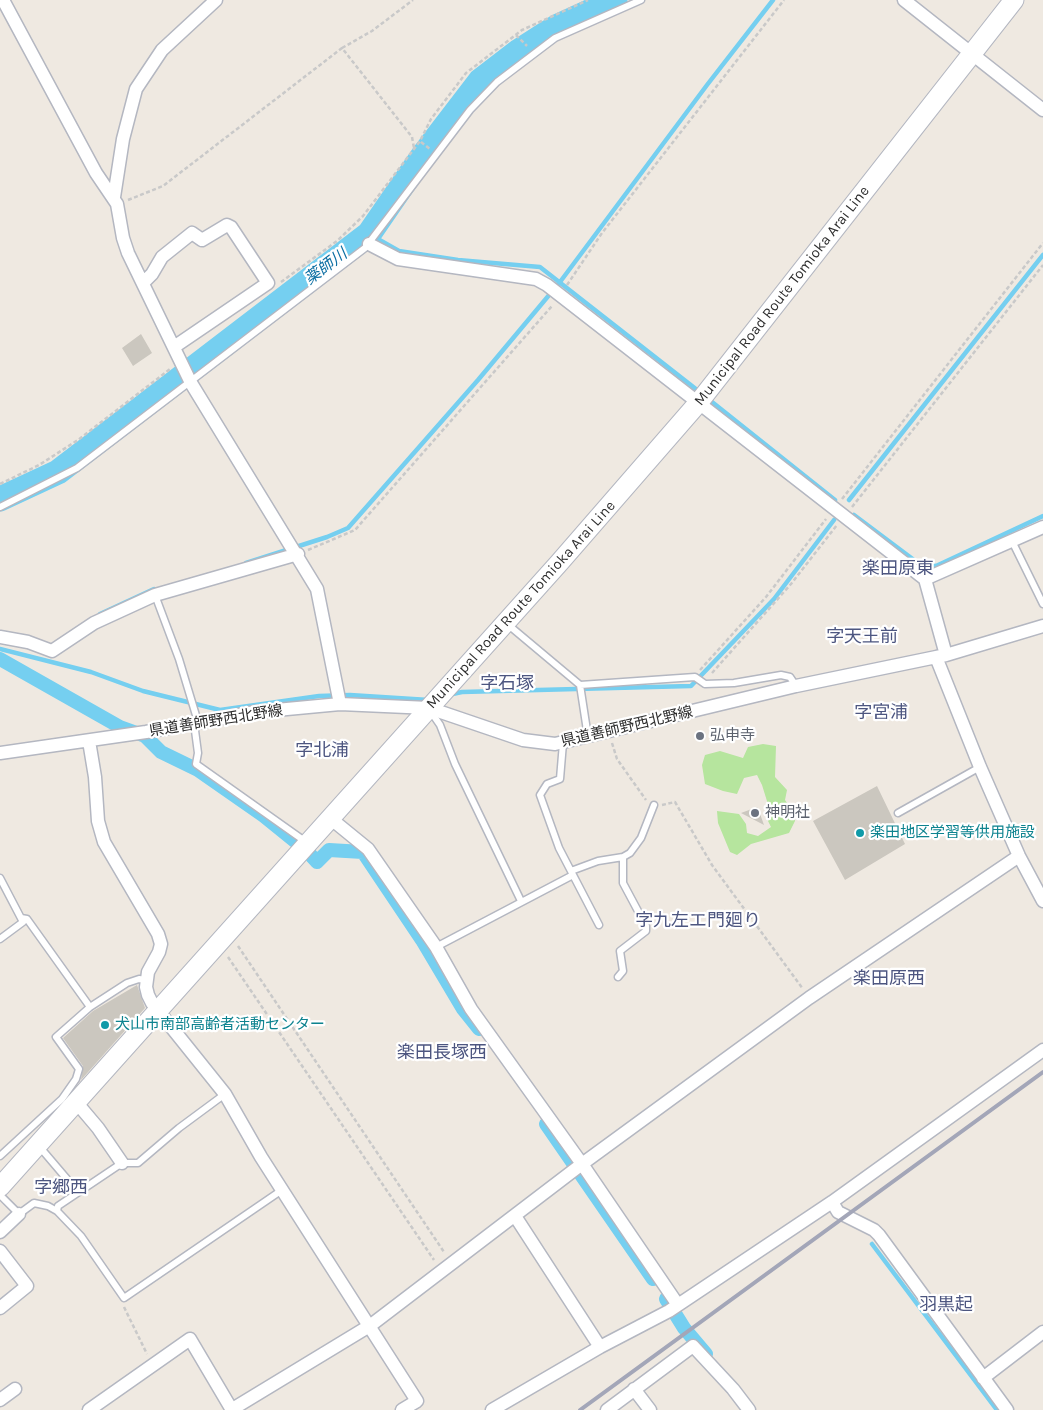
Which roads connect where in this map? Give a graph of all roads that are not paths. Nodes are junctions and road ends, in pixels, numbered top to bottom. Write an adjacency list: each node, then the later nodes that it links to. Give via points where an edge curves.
1 (3, 0): 8 (street, via 96,173)
2 (216, 0): 8 (street, via 162,50 136,89 123,138)
3 (641, 0): 9 (lane, via 555,38 486,91)
4 (904, 0): 6 (street)
5 (1014, 0): 6 (street, Municipal Road Route Tomioka Arai Line)
6 (972, 55): 7 (street); 13 (street, Municipal Road Route Tomioka Arai Line)
7 (1043, 110)
8 (116, 201): 10 (street, via 125,246)
9 (368, 244): 12 (lane); 13 (street, via 398,259 536,279)
10 (143, 283): 11 (street); 11 (street, via 162,257 192,233 202,240 227,225 268,283)
11 (174, 347): 12 (street)
12 (191, 383): 14 (lane, via 77,468); 17 (street)
13 (704, 396): 18 (street, via 839,513); 21 (street, Municipal Road Route Tomioka Arai Line)
14 (0, 507)
15 (1043, 527): 16 (street)
16 (1012, 541): 18 (street); 20 (lane)
17 (298, 554): 19 (street); 27 (street, via 317,589)
18 (926, 579): 24 (street)
19 (155, 595): 23 (street, via 94,623 52,652 28,642); 29 (lane, via 179,659)
20 (1043, 604)
21 (505, 622): 25 (lane); 28 (street, Municipal Road Route Tomioka Arai Line)
22 (1043, 626): 24 (street, 県道善師野西北野線)
23 (0, 637)
24 (940, 656): 26 (street, 県道善師野西北野線); 34 (street)
25 (580, 685): 26 (lane, via 695,677 703,683 734,683 781,675 790,677); 30 (lane)
26 (796, 686): 30 (street, 県道善師野西北野線)
27 (340, 704): 28 (street, 県道善師野西北野線); 29 (street, 県道善師野西北野線, via 255,712)
28 (429, 708): 32 (street, 県道善師野西北野線, via 523,740 542,744); 37 (street, Municipal Road Route Tomioka Arai Line); 43 (lane, via 440,725)
29 (196, 723): 31 (street, 県道善師野西北野線); 38 (lane, via 196,764)
30 (588, 737): 32 (street, 県道善師野西北野線)
31 (89, 741): 33 (street, 県道善師野西北野線); 50 (street, via 98,821 104,842 161,944)
32 (562, 743): 41 (lane, via 560,779 547,784 540,795 559,848)
33 (0, 753)
34 (980, 767): 36 (lane); 39 (street)
35 (654, 805): 40 (lane, via 635,848)
36 (898, 814)
37 (330, 818): 38 (street, Municipal Road Route Tomioka Arai Line); 48 (street, via 368,848)
38 (304, 846): 52 (street, Municipal Road Route Tomioka Arai Line)
39 (1019, 856): 44 (street); 59 (street, via 809,998)
40 (623, 857): 41 (lane, via 598,861); 49 (lane, via 623,883 646,931 620,951 623,971)
41 (572, 873): 43 (lane); 46 (lane)
42 (0, 878): 45 (lane)
43 (521, 901): 48 (lane)
44 (1043, 901)
45 (21, 918): 47 (lane, via 23,922); 51 (lane, via 27,919)
46 (599, 925)
47 (0, 939)
48 (436, 947): 59 (street, via 471,1009)
49 (618, 977)
50 (146, 980): 51 (lane, via 127,984); 52 (street, via 148,995)
51 (90, 1008): 57 (lane, via 56,1037 79,1069 72,1088)
52 (158, 1011): 54 (street); 55 (street, Municipal Road Route Tomioka Arai Line)
53 (1043, 1050): 64 (street)
54 (225, 1094): 58 (lane, via 138,1163); 61 (street)
55 (76, 1102): 56 (street, Municipal Road Route Tomioka Arai Line); 58 (street)
56 (38, 1144): 60 (street, Municipal Road Route Tomioka Arai Line); 62 (lane)
57 (0, 1156)
58 (122, 1163): 62 (lane)
59 (577, 1168): 67 (street); 71 (street)
60 (0, 1187)
61 (282, 1190): 65 (lane, via 124,1298 81,1236); 72 (street)
62 (78, 1192): 65 (lane, via 58,1206)
63 (0, 1195): 66 (lane)
64 (832, 1202): 71 (street); 75 (street, via 838,1212 879,1235)
65 (57, 1211): 66 (lane, via 34,1203)
66 (20, 1214): 68 (street)
67 (515, 1216): 72 (street, via 440,1270); 74 (street)
68 (0, 1232)
69 (0, 1251): 70 (street, via 27,1286)
70 (0, 1308)
71 (673, 1308): 74 (street)
72 (371, 1326): 79 (street); 81 (street)
73 (1043, 1332): 75 (street)
74 (600, 1347): 83 (street)
75 (983, 1378): 87 (street)
76 (15, 1389): 78 (street)
77 (634, 1389): 84 (street); 85 (street); 86 (street, via 693,1346)
78 (0, 1400)
79 (420, 1406): 82 (street)
80 (89, 1410): 81 (street, via 190,1339)
81 (231, 1410)
82 (402, 1410)
83 (492, 1410)
84 (607, 1410)
85 (650, 1410)
86 (749, 1410)
87 (1006, 1410)

